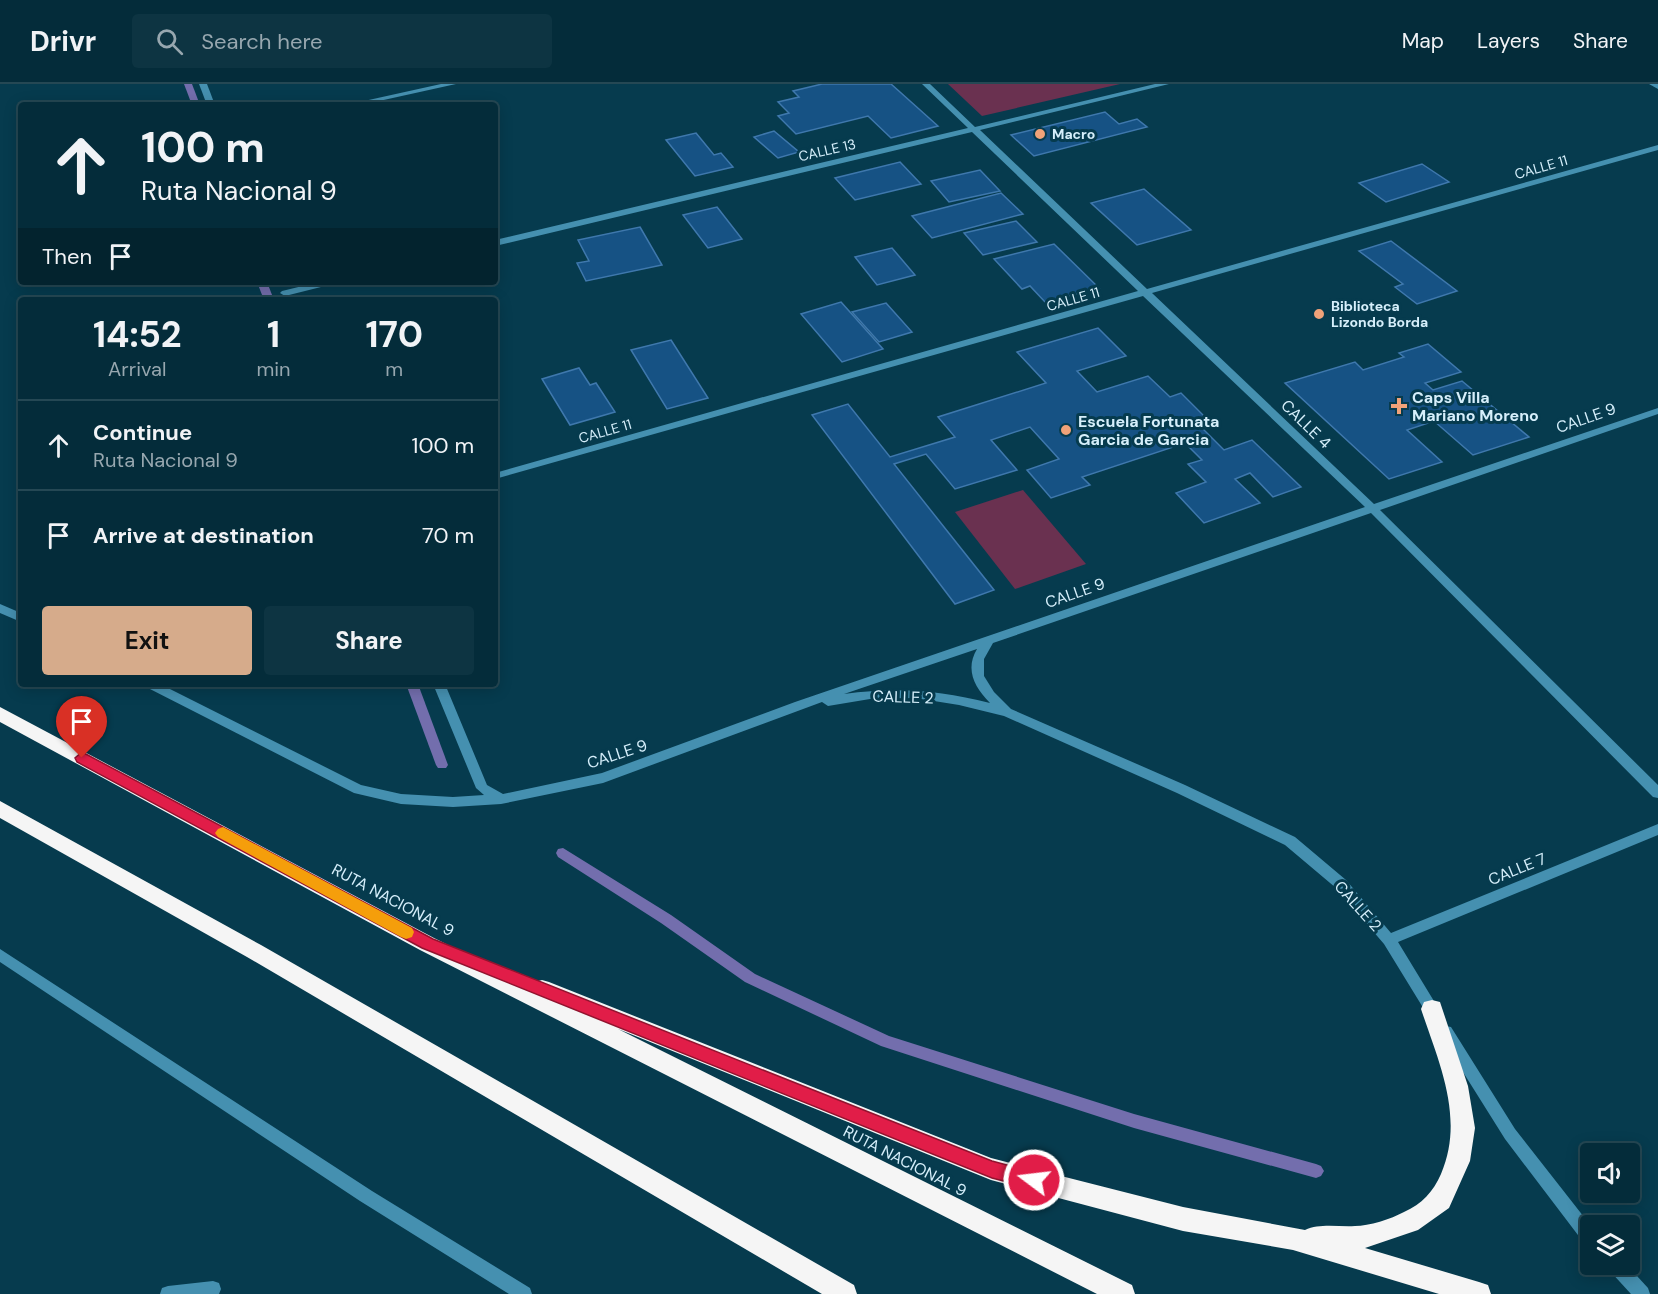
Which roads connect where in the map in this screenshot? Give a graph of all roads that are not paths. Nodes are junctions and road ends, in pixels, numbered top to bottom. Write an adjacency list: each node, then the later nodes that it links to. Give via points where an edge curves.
1 (204, 84): 7 (street)
2 (452, 84): 8 (street)
3 (926, 84): 9 (street, CALLE 4)
4 (1165, 84): 9 (street, CALLE 13)
5 (1653, 84): 6 (street)
6 (1658, 87)
7 (210, 102)
8 (365, 102)
9 (974, 129): 11 (street, CALLE 13); 13 (street, CALLE 4)
10 (1658, 147): 13 (street, CALLE 11)
11 (498, 242)
12 (321, 285): 14 (street)
13 (1146, 292): 16 (street, CALLE 11); 17 (street, CALLE 4)
14 (286, 296)
15 (1658, 411): 17 (street, CALLE 9)
16 (498, 475)
17 (1372, 508): 20 (street, CALLE 9); 26 (street, CALLE 4)
18 (0, 608): 19 (street)
19 (18, 617)
20 (989, 640): 23 (street, CALLE 9); 24 (street, CALLE 2, via 976,662 979,676 987,693)
21 (156, 687): 27 (street, CALLE 9, via 358,789 401,799)
22 (440, 687): 27 (street, via 482,788)
23 (799, 705): 24 (street, CALLE 2, via 870,695 915,694); 27 (street, CALLE 9, via 603,778)
24 (1007, 712): 30 (street, CALLE 2, via 1290,841 1341,884)
25 (0, 714): 31 (highway, RUTA NACIONAL 9)
26 (1658, 793)
27 (501, 799)
28 (0, 809): 40 (highway, via 254,951)
29 (1658, 829): 30 (street, CALLE 7)
30 (1389, 940): 33 (street, CALLE 2)
31 (427, 944): 35 (highway, via 992,1169 1183,1219); 41 (highway, RUTA NACIONAL 9)
32 (0, 956): 39 (street, via 366,1196)
33 (1432, 1009): 34 (street, CALLE 2, via 1510,1134); 35 (highway, via 1457,1086 1464,1128 1458,1161 1441,1200 1410,1222 1358,1239)
34 (1580, 1224)
35 (1293, 1238): 42 (highway)
36 (1625, 1275): 43 (street)
37 (213, 1289): 38 (street)
38 (168, 1294)
39 (524, 1294)
40 (845, 1294)
41 (1123, 1294)
42 (1479, 1294)
43 (1641, 1294)

